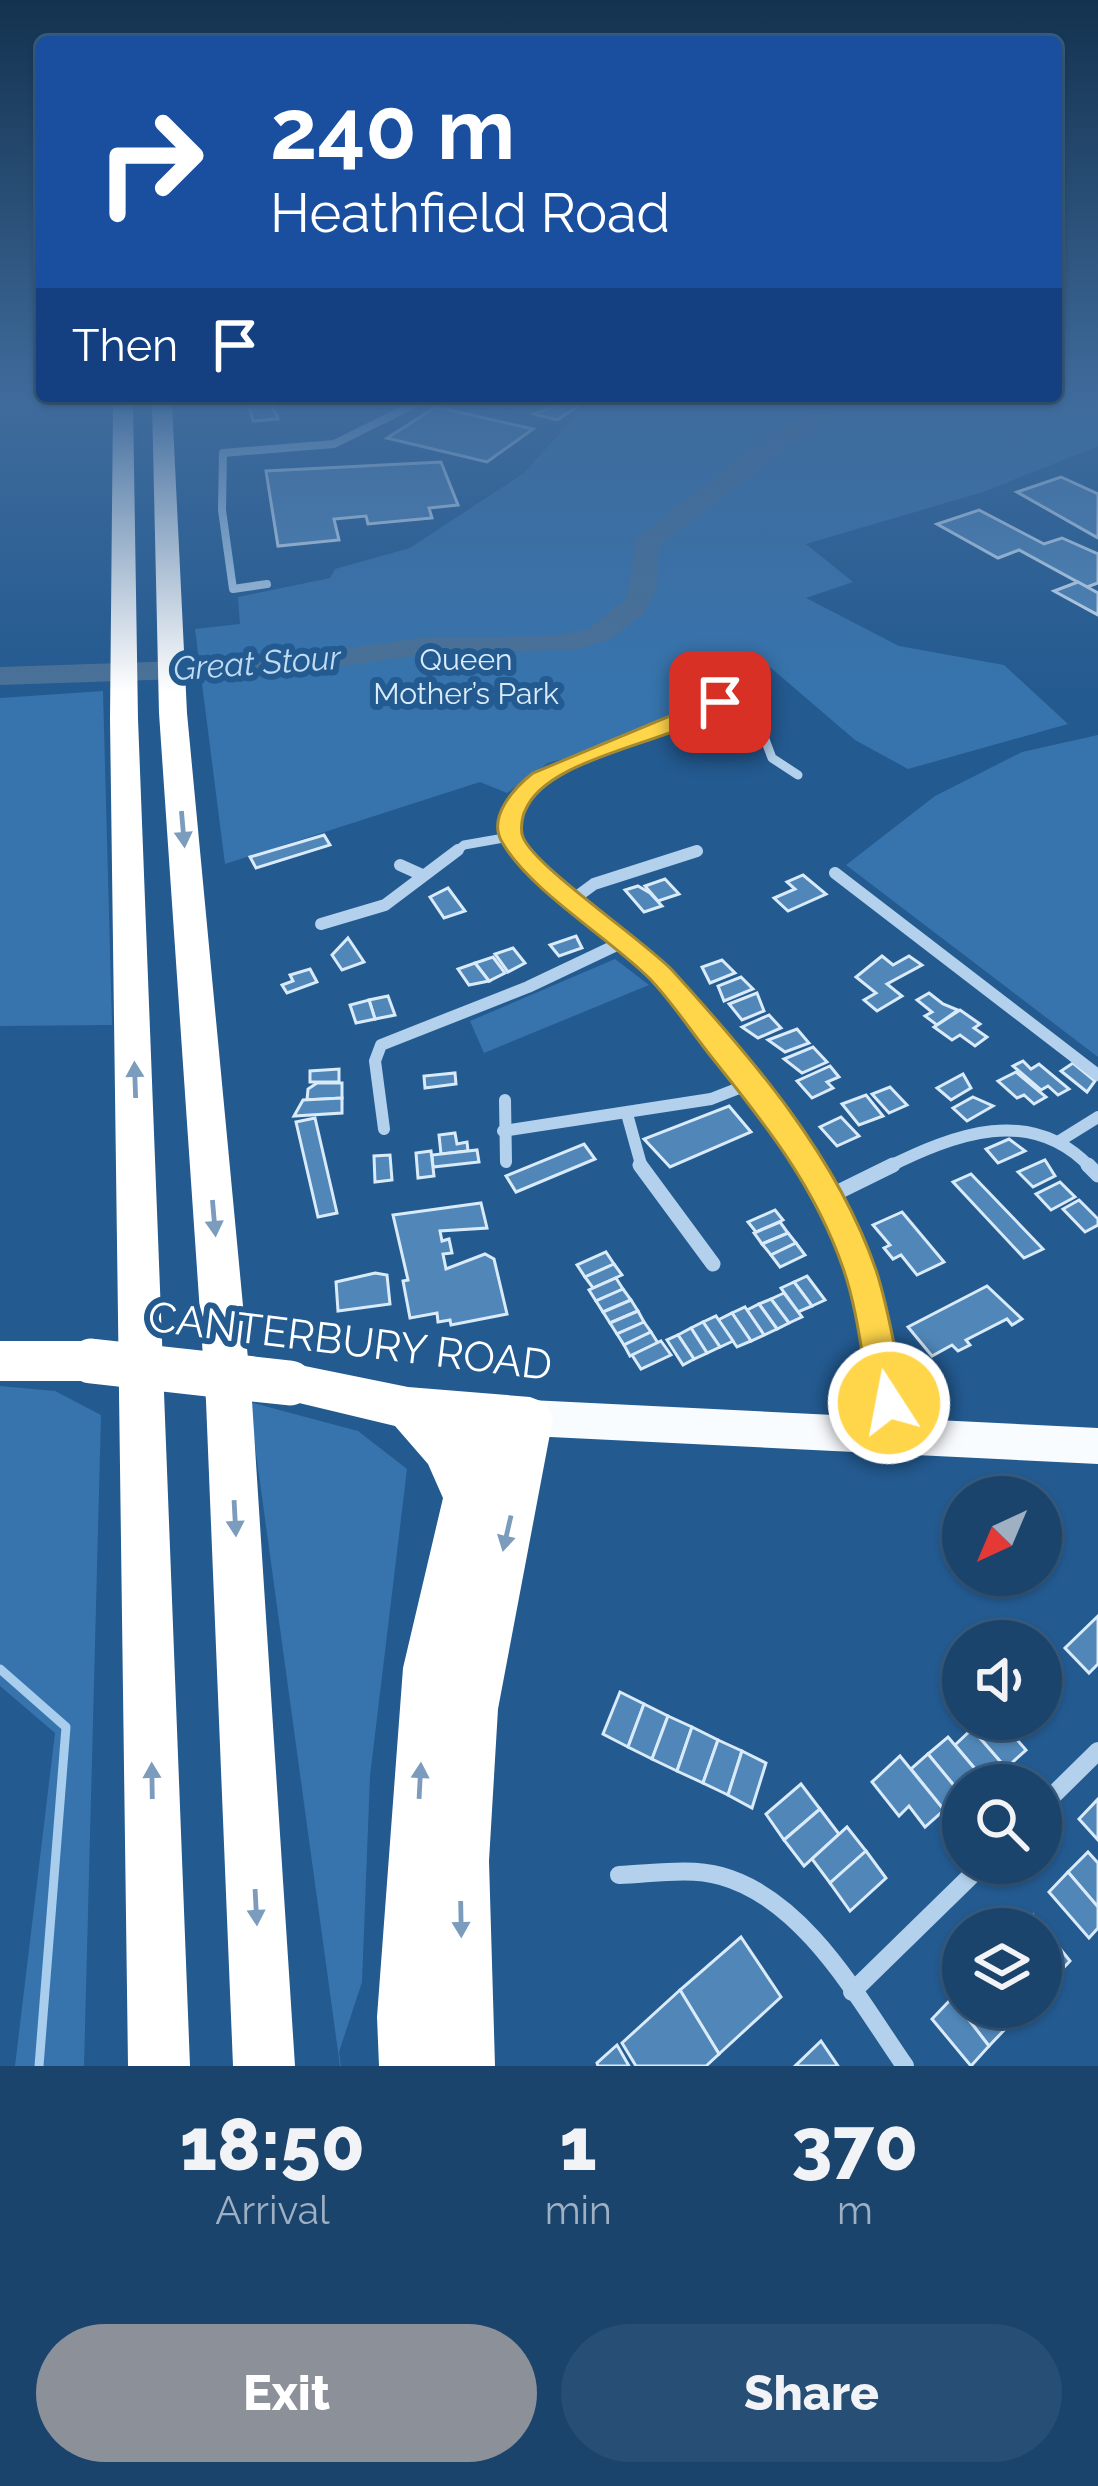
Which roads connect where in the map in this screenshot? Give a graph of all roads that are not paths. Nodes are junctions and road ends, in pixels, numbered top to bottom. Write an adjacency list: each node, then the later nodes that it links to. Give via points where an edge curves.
1 (124, 499): 37 (highway, one-way to 1)
2 (165, 499): 38 (highway, one-way to 38, via 173,713 229,1401)
3 (222, 499): 4 (street, via 233,590)
4 (267, 584)
5 (798, 775): 6 (street, via 772,758 760,726 722,696 541,778 511,814)
6 (510, 837): 10 (street, via 464,845); 11 (street, via 537,872)
7 (697, 851): 11 (street)
8 (400, 865): 10 (street)
9 (835, 873): 14 (street)
10 (420, 874): 12 (street, via 386,904)
11 (575, 898): 13 (street)
12 (321, 925)
13 (625, 941): 15 (street); 19 (street, via 381,1045 375,1061)
14 (1098, 1075)
15 (752, 1083): 17 (street); 24 (street)
16 (505, 1100): 20 (street)
17 (627, 1114): 20 (street); 25 (street, via 627,1138 656,1190)
18 (1098, 1117): 21 (street)
19 (384, 1129)
20 (503, 1131): 22 (street)
21 (1061, 1140): 23 (street); 24 (street, via 1005,1127 965,1134)
22 (506, 1162)
23 (1098, 1175)
24 (830, 1196): 29 (street, via 861,1273)
25 (713, 1264)
26 (7, 1356): 27 (highway, CANTERBURY ROAD, bridge, via 290,1383)
27 (408, 1408): 28 (highway, CANTERBURY ROAD); 31 (highway, via 458,1464)
28 (512, 1417): 29 (main road, CANTERBURY ROAD); 31 (highway); 40 (highway, one-way to 40, via 471,1709 460,1861)
29 (892, 1438): 30 (main road, CANTERBURY ROAD)
30 (1098, 1446)
31 (467, 1498): 39 (highway, one-way to 31, via 421,1746 429,1668)
32 (1098, 1750): 33 (street)
33 (1062, 1786)
34 (620, 1875): 36 (street, via 695,1872 759,1892)
35 (963, 1884): 36 (street)
36 (852, 1992): 41 (street)
37 (158, 2066)
38 (264, 2066)
39 (410, 2066)
40 (464, 2066)
41 (905, 2066)

